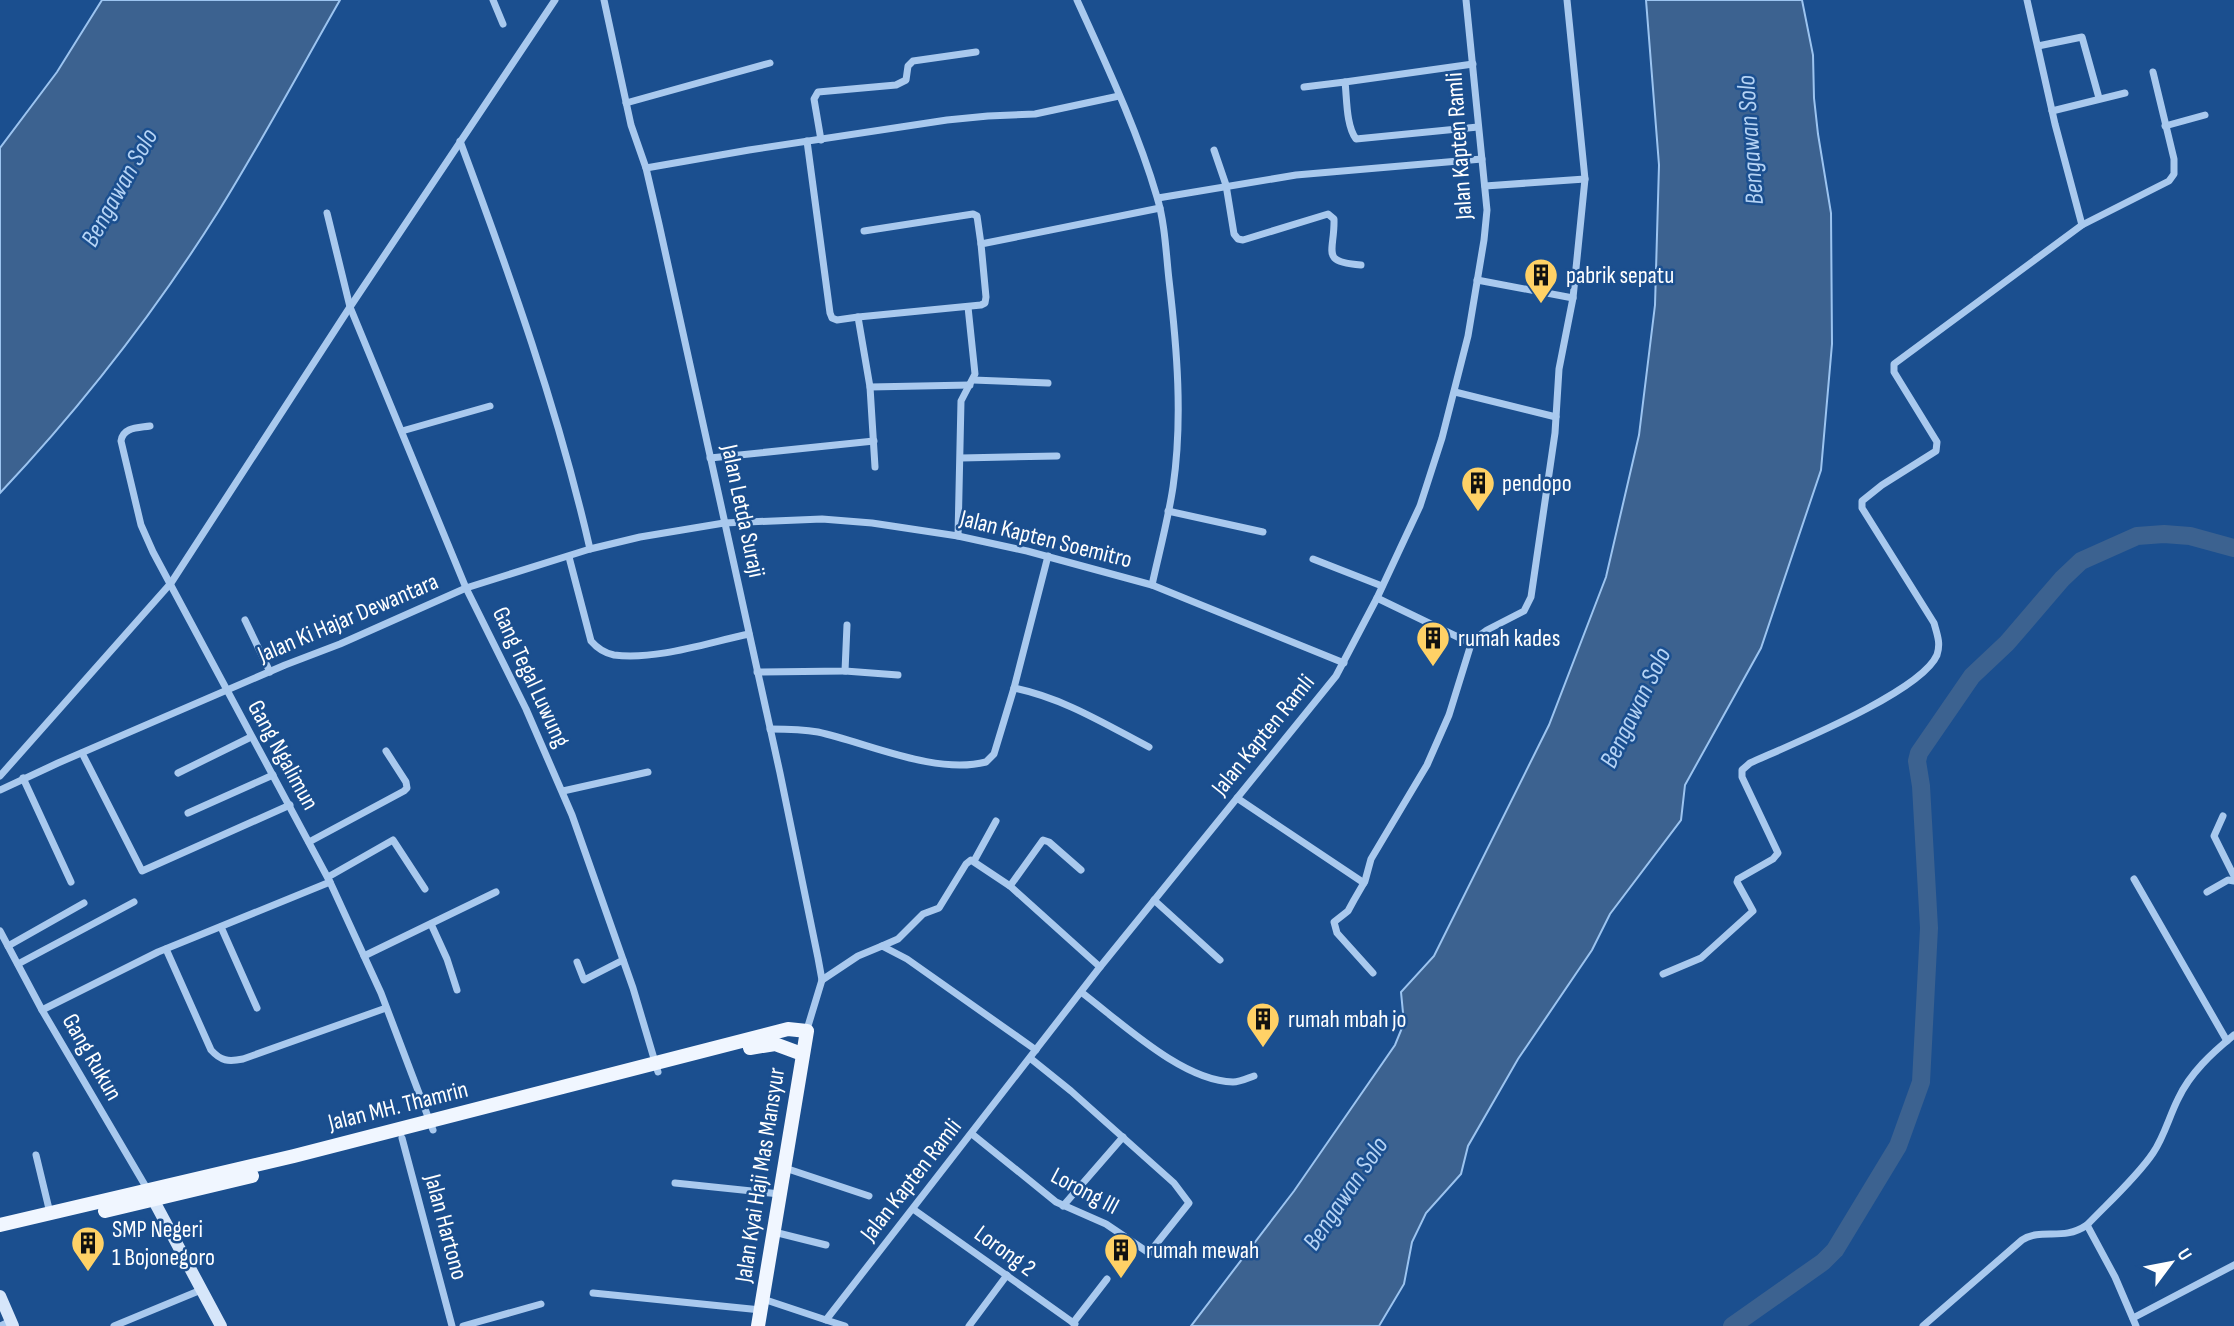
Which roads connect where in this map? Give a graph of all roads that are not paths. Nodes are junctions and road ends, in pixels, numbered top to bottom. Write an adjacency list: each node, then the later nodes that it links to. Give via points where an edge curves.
1 (493, 0): 8 (street)
2 (555, 0): 25 (street)
3 (604, 0): 19 (street, Jalan Letda Suraji)
4 (1077, 0): 17 (street)
5 (1466, 0): 12 (street, Jalan Kapten Ramli)
6 (1567, 0): 30 (street)
7 (2027, 0): 9 (street)
8 (503, 24)
9 (2038, 46): 18 (street, via 2082,37); 20 (street)
10 (976, 52): 24 (street, via 913,61 906,79 896,85 818,92 814,99)
11 (770, 63): 19 (street)
12 (1472, 64): 14 (street); 23 (street, Jalan Kapten Ramli)
13 (2152, 72): 22 (street)
14 (1345, 82): 15 (street); 23 (street, via 1355,139)
15 (1304, 87)
16 (2125, 93): 18 (street)
17 (1119, 96): 24 (street, via 1035,114 947,120); 33 (street)
18 (2099, 98): 20 (street)
19 (626, 103): 29 (street, Jalan Letda Suraji)
20 (2052, 111): 36 (street)
21 (2205, 116): 22 (street)
22 (2165, 126): 36 (street, via 2174,159 2172,178)
23 (1478, 127): 28 (street, Jalan Kapten Ramli)
24 (821, 140): 26 (street)
25 (460, 141): 42 (street); 62 (street, via 523,317)
26 (807, 141): 29 (street); 44 (street, via 832,317)
27 (1213, 150): 31 (street)
28 (1482, 159): 31 (street); 32 (street, Jalan Kapten Ramli)
29 (646, 168): 55 (street, Jalan Letda Suraji)
30 (1585, 179): 32 (street); 41 (street)
31 (1226, 185): 33 (street); 39 (street, via 1238,239 1328,214 1334,219 1335,260)
32 (1485, 186): 40 (street, Jalan Kapten Ramli, via 1487,210)
33 (1158, 198): 34 (street)
34 (1160, 208): 38 (street); 58 (street, via 1177,378 1176,460)
35 (327, 213): 42 (street, Gang Tegal Luwung)
36 (2082, 225): 127 (street, via 1894,364 1894,372 1937,447 1867,496 1862,508 1934,623 1940,641 1937,654 1928,668 1887,697 1742,769 1778,853 1738,879 1753,911 1701,958)
37 (864, 231): 38 (street, via 973,214 979,221)
38 (981, 244): 43 (street, via 986,300)
39 (1361, 265)
40 (1477, 280): 41 (street); 48 (street, Jalan Kapten Ramli)
41 (1573, 298): 50 (street, via 1559,369)
42 (350, 307): 52 (street, Gang Tegal Luwung); 66 (street)
43 (968, 307): 44 (street); 45 (street)
44 (858, 317): 47 (street)
45 (972, 382): 46 (street); 47 (street); 56 (street, via 961,401)
46 (1048, 383)
47 (870, 387): 53 (street)
48 (1455, 392): 50 (street); 68 (street, Jalan Kapten Ramli, via 1420,506)
49 (490, 406): 52 (street)
50 (1556, 417): 74 (street, via 1531,597 1524,611)
51 (150, 426): 66 (street, Gang Ngalimun, via 127,430 121,441 141,525)
52 (402, 432): 69 (street, Gang Tegal Luwung)
53 (874, 441): 55 (street); 57 (street)
54 (1056, 456): 56 (street)
55 (710, 458): 59 (street, Jalan Letda Suraji)
56 (961, 458): 61 (street)
57 (875, 467)
58 (1168, 511): 60 (street); 67 (street)
59 (724, 523): 61 (street, Jalan Kapten Soemitro, via 822,519); 62 (street, Jalan Ki Hajar Dewantara); 73 (street, Jalan Letda Suraji)
60 (1263, 532)
61 (958, 536): 63 (street, Jalan Kapten Soemitro)
62 (590, 549): 64 (street, Jalan Ki Hajar Dewantara)
63 (1048, 556): 67 (street, Jalan Kapten Soemitro); 80 (street)
64 (569, 557): 69 (street, Jalan Ki Hajar Dewantara); 73 (street, via 591,641 612,655 652,654)
65 (1313, 559): 68 (street)
66 (171, 583): 81 (street, Gang Ngalimun); 90 (street)
67 (1152, 585): 75 (street, Jalan Kapten Soemitro)
68 (1382, 586): 70 (street, Jalan Kapten Ramli)
69 (466, 588): 77 (street, Jalan Ki Hajar Dewantara); 93 (street, Gang Tegal Luwung)
70 (1377, 598): 74 (street); 75 (street, Jalan Kapten Ramli)
71 (245, 620): 77 (street)
72 (848, 625): 76 (street)
73 (749, 634): 78 (street, Jalan Letda Suraji)
74 (1472, 641): 106 (street, via 1443,730 1371,859)
75 (1344, 663): 94 (street, Jalan Kapten Ramli)
76 (845, 671): 78 (street); 79 (street)
77 (270, 672): 81 (street, Jalan Ki Hajar Dewantara)
78 (757, 672): 82 (street, Jalan Letda Suraji)
79 (898, 675)
80 (1014, 688): 82 (street, via 994,754 980,764 954,765 819,733); 84 (street, via 1060,702)
81 (226, 691): 83 (street, Gang Ngalimun); 86 (street, Jalan Ki Hajar Dewantara)
82 (769, 729): 128 (street, Jalan Letda Suraji)
83 (251, 737): 88 (street); 89 (street, Gang Ngalimun)
84 (1149, 747)
85 (386, 751): 99 (street, via 407,788)
86 (82, 753): 91 (street, Jalan Ki Hajar Dewantara); 95 (street, via 142,871)
87 (648, 772): 93 (street)
88 (178, 774)
89 (273, 775): 95 (street, Gang Ngalimun); 96 (street)
90 (0, 776)
91 (23, 778): 92 (street, Jalan Ki Hajar Dewantara); 105 (street)
92 (0, 790)
93 (563, 792): 121 (street, Gang Tegal Luwung)
94 (1237, 798): 106 (street); 111 (street, Jalan Kapten Ramli)
95 (290, 805): 99 (street, Gang Ngalimun)
96 (188, 813)
97 (2223, 816): 102 (street, via 2214,836)
98 (996, 821): 100 (street)
99 (309, 842): 104 (street, Gang Ngalimun)
100 (974, 861): 107 (street); 118 (street, via 966,864 939,908 923,914 898,939)
101 (1081, 870): 107 (street, via 1042,840)
102 (2234, 878): 109 (street)
103 (2134, 879): 137 (street)
104 (329, 880): 108 (street, via 393,840); 115 (street); 120 (street, Gang Ngalimun)
105 (71, 882)
106 (1364, 883): 126 (street, via 1348,911 1334,922 1337,933)
107 (1010, 886): 125 (street)
108 (425, 889)
109 (2207, 891)
110 (496, 892): 114 (street)
111 (1154, 900): 122 (street); 125 (street, Jalan Kapten Ramli)
112 (134, 902): 124 (street)
113 (84, 903): 117 (street)
114 (431, 924): 120 (street); 129 (street)
115 (220, 927): 119 (street); 131 (street)
116 (0, 931): 117 (street, Gang Rukun)
117 (8, 946): 124 (street, Gang Rukun)
118 (882, 946): 128 (street); 139 (street)
119 (166, 949): 132 (street, via 211,1050 231,1062); 133 (street)
120 (364, 956): 132 (street, Gang Ngalimun)
121 (623, 960): 123 (street, via 584,979); 142 (street, Gang Tegal Luwung)
122 (1220, 960)
123 (577, 962)
124 (18, 964): 133 (street, Gang Rukun)
125 (1100, 967): 130 (street, Jalan Kapten Ramli)
126 (1373, 973)
127 (1663, 974)
128 (821, 976): 134 (street, Jalan Letda Suraji)
129 (457, 990)
130 (1081, 992): 139 (street, Jalan Kapten Ramli); 143 (street, via 1178,1066 1235,1083)
131 (257, 1008)
132 (386, 1008): 144 (street, Gang Ngalimun)
133 (42, 1010): 152 (street, Gang Rukun)
134 (807, 1029): 135 (main road, Jalan MH. Thamrin); 140 (main road, Jalan Kyai Haji Mas Mansyur)
135 (779, 1031): 138 (main road); 142 (main road, Jalan MH. Thamrin)
136 (2234, 1035): 137 (street)
137 (2227, 1041): 158 (street, via 2184,1087 2146,1163)
138 (784, 1046): 140 (main road, Jalan MH. Thamrin); 142 (main road, Jalan MH. Thamrin, via 758,1046)
139 (1036, 1050): 141 (street, Jalan Kapten Ramli)
140 (802, 1054): 149 (main road, Jalan Kyai Haji Mas Mansyur)
141 (1030, 1058): 145 (street, Jalan Kapten Ramli); 146 (street)
142 (657, 1067): 144 (main road, Jalan MH. Thamrin)
143 (1254, 1076)
144 (431, 1126): 147 (main road, Jalan MH. Thamrin); 152 (main road, Jalan MH. Thamrin)
145 (972, 1134): 154 (street, Lorong III); 155 (street, Jalan Kapten Ramli)
146 (1122, 1137): 154 (street); 154 (street, Lorong III, via 1174,1183 1189,1203 1149,1253 1106,1224)
147 (402, 1138): 152 (main road, Jalan MH. Thamrin); 175 (street, Jalan Hartono)
148 (37, 1156): 156 (street)
149 (784, 1167): 151 (main road, Jalan Kyai Haji Mas Mansyur); 153 (street)
150 (675, 1183): 151 (street)
151 (780, 1194): 159 (main road, Jalan Kyai Haji Mas Mansyur)
152 (151, 1196): 156 (main road, Jalan MH. Thamrin); 160 (main road, Jalan MH. Thamrin); 165 (main road)
153 (869, 1196)
154 (1063, 1206)
155 (913, 1209): 163 (street, Lorong 2); 170 (street, Jalan Kapten Ramli)
156 (51, 1213): 157 (main road, Jalan MH. Thamrin)
157 (0, 1225)
158 (2087, 1225): 171 (street); 180 (street, via 2064,1236 2035,1235 2022,1240)
159 (774, 1232): 161 (street); 169 (main road, Jalan Kyai Haji Mas Mansyur)
160 (0, 1234)
161 (826, 1245)
162 (2234, 1265): 171 (street)
163 (1007, 1275): 164 (street, Lorong 2, via 1074,1323); 179 (street)
164 (1107, 1279)
165 (201, 1290): 173 (street); 174 (main road)
166 (593, 1293): 169 (street)
167 (0, 1296): 172 (main road)
168 (541, 1304): 176 (street)
169 (762, 1305): 170 (street); 177 (main road, Jalan Kyai Haji Mas Mansyur)
170 (827, 1320): 178 (street)
171 (2134, 1322)
172 (8, 1324)
173 (114, 1326)
174 (221, 1326)
175 (452, 1326)
176 (463, 1326)
177 (758, 1326)
178 (845, 1326)
179 (969, 1326)
180 (1923, 1326)

